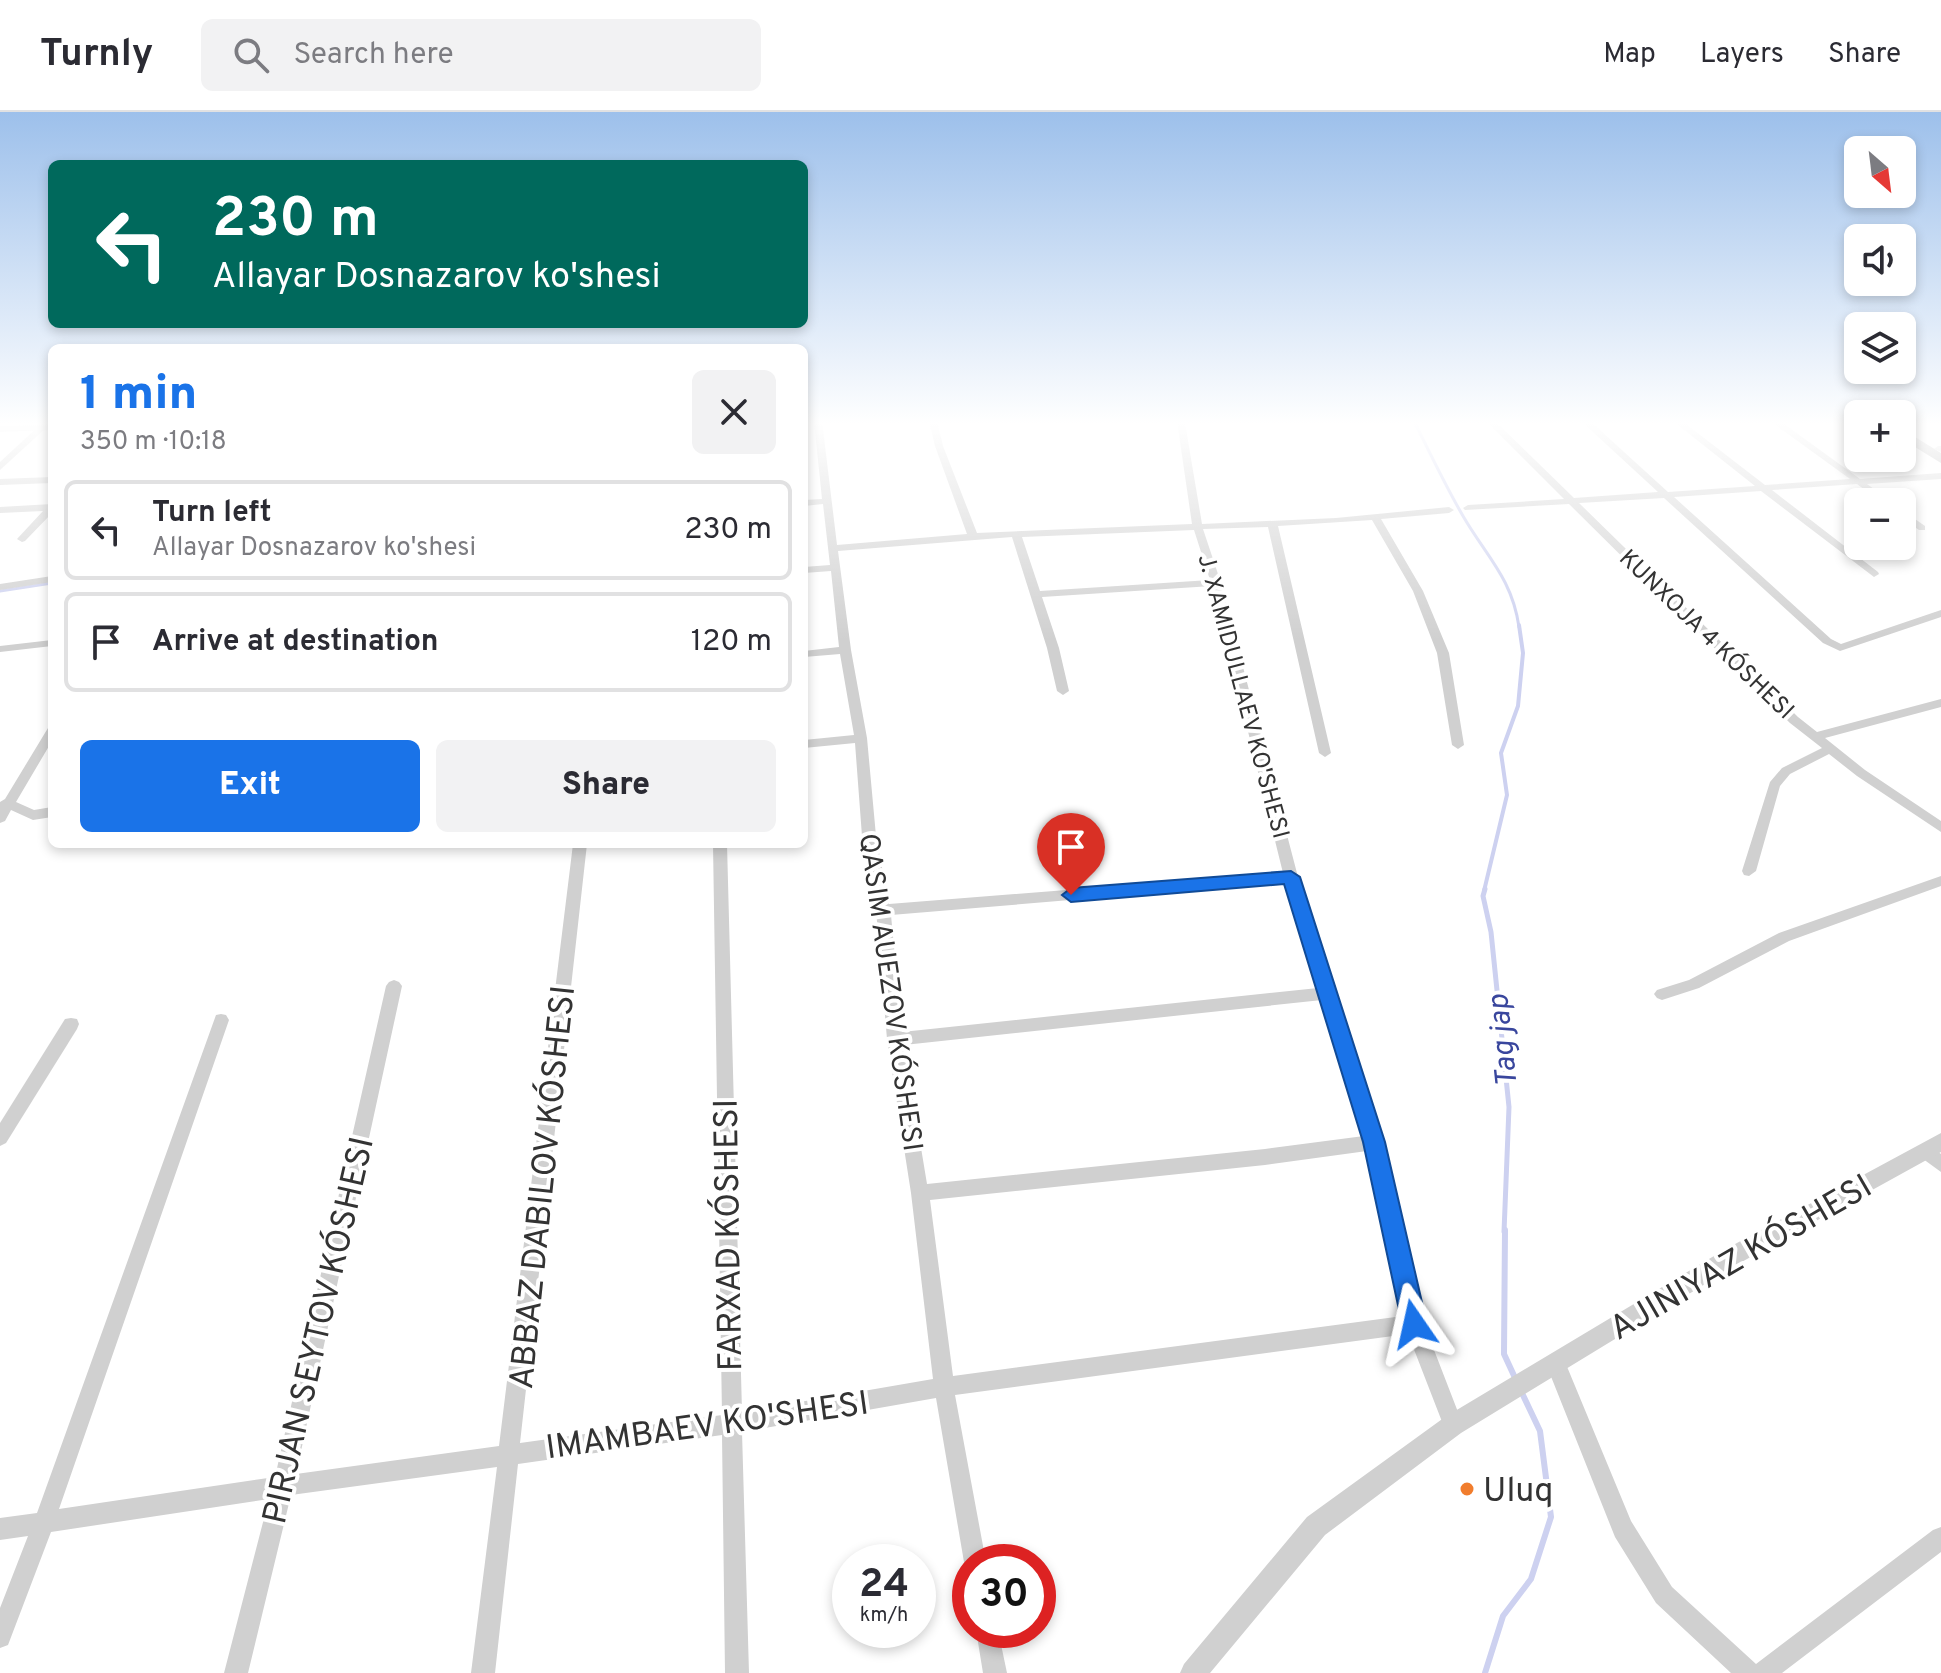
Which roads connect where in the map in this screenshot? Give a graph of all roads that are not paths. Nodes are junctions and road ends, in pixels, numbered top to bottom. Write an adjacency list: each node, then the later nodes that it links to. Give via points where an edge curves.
1 (825, 494): 8 (street)
2 (957, 494): 22 (street)
3 (1192, 494): 19 (street, J. XAMIDULLAEV KO'SHESI)
4 (1565, 494): 9 (street, KUNXOJA 4 KÓSHESI)
5 (1687, 494): 7 (street)
6 (1768, 494): 27 (street)
7 (1669, 495): 9 (street); 32 (street, via 1840,648)
8 (826, 501): 10 (street); 24 (street)
9 (1572, 501): 12 (street); 40 (street, KUNXOJA 4 KÓSHESI)
10 (808, 503)
11 (48, 507): 13 (street)
12 (1468, 508)
13 (0, 510)
14 (48, 510): 23 (street)
15 (1449, 510): 16 (street)
16 (1376, 519): 17 (street); 43 (street, via 1418,591 1443,653)
17 (1272, 523): 19 (street); 45 (street)
18 (1916, 524): 20 (street)
19 (1197, 525): 21 (street); 29 (street, J. XAMIDULLAEV KO'SHESI)
20 (1922, 528)
21 (1016, 534): 22 (street); 31 (street)
22 (973, 536): 24 (street)
23 (22, 539)
24 (833, 548): 25 (street)
25 (836, 567): 26 (street); 35 (street)
26 (808, 570)
27 (1874, 574)
28 (48, 580): 30 (street)
29 (1216, 583): 31 (street); 53 (street, J. XAMIDULLAEV KO'SHESI)
30 (0, 587)
31 (1036, 594): 37 (street)
32 (1941, 613)
33 (48, 643): 34 (street)
34 (0, 649)
35 (845, 650): 36 (street); 41 (street)
36 (808, 654)
37 (1063, 691)
38 (1941, 703): 40 (street)
39 (48, 737): 46 (street)
40 (1814, 737): 44 (street, KUNXOJA 4 KÓSHESI)
41 (861, 738): 42 (street); 55 (street, via 869,836)
42 (808, 744)
43 (1458, 745)
44 (1830, 749): 49 (street, KUNXOJA 4 KÓSHESI); 52 (street, via 1786,771 1774,785)
45 (1325, 753)
46 (6, 803): 47 (street, via 33,815); 48 (street)
47 (48, 813)
48 (0, 818)
49 (1941, 827)
50 (580, 848): 71 (street)
51 (720, 848): 69 (street, FARXAD KÓSHESI)
52 (1749, 871)
53 (1291, 877): 55 (street); 57 (street, J. XAMIDULLAEV KO'SHESI)
54 (1941, 881): 58 (street, via 1784,937 1686,990)
55 (883, 910): 61 (street)
56 (394, 986): 72 (street)
57 (1326, 993): 61 (street); 63 (street, J. XAMIDULLAEV KO'SHESI)
58 (1662, 994)
59 (221, 1020): 73 (street)
60 (71, 1024): 62 (street)
61 (895, 1039): 65 (street)
62 (0, 1138)
63 (1374, 1142): 65 (street); 66 (street, J. XAMIDULLAEV KO'SHESI)
64 (1936, 1152): 67 (street, AJINIYAZ KÓSHESI, via 1731,1257)
65 (920, 1193): 68 (street)
66 (1414, 1324): 68 (street, IMAMBAEV KO'SHESI); 70 (street, J. XAMIDULLAEV KO'SHESI)
67 (1548, 1369): 70 (street, AJINIYAZ KÓSHESI); 84 (street, via 1623,1529 1664,1595)
68 (944, 1387): 69 (street, IMAMBAEV KO'SHESI); 76 (street)
69 (729, 1424): 71 (street, IMAMBAEV KO'SHESI); 81 (street, FARXAD KÓSHESI)
70 (1453, 1425): 83 (street, via 1316,1526)
71 (511, 1453): 72 (street, IMAMBAEV KO'SHESI); 80 (street)
72 (283, 1486): 73 (street, IMAMBAEV KO'SHESI); 79 (street)
73 (44, 1522): 74 (street, IMAMBAEV KO'SHESI); 77 (street)
74 (0, 1529)
75 (1941, 1538): 85 (street)
76 (972, 1544)
77 (0, 1637)
78 (990, 1648): 82 (street)
79 (236, 1673)
80 (483, 1673)
81 (737, 1673)
82 (995, 1673)
83 (1193, 1673)
84 (1748, 1673)
85 (1763, 1673)

